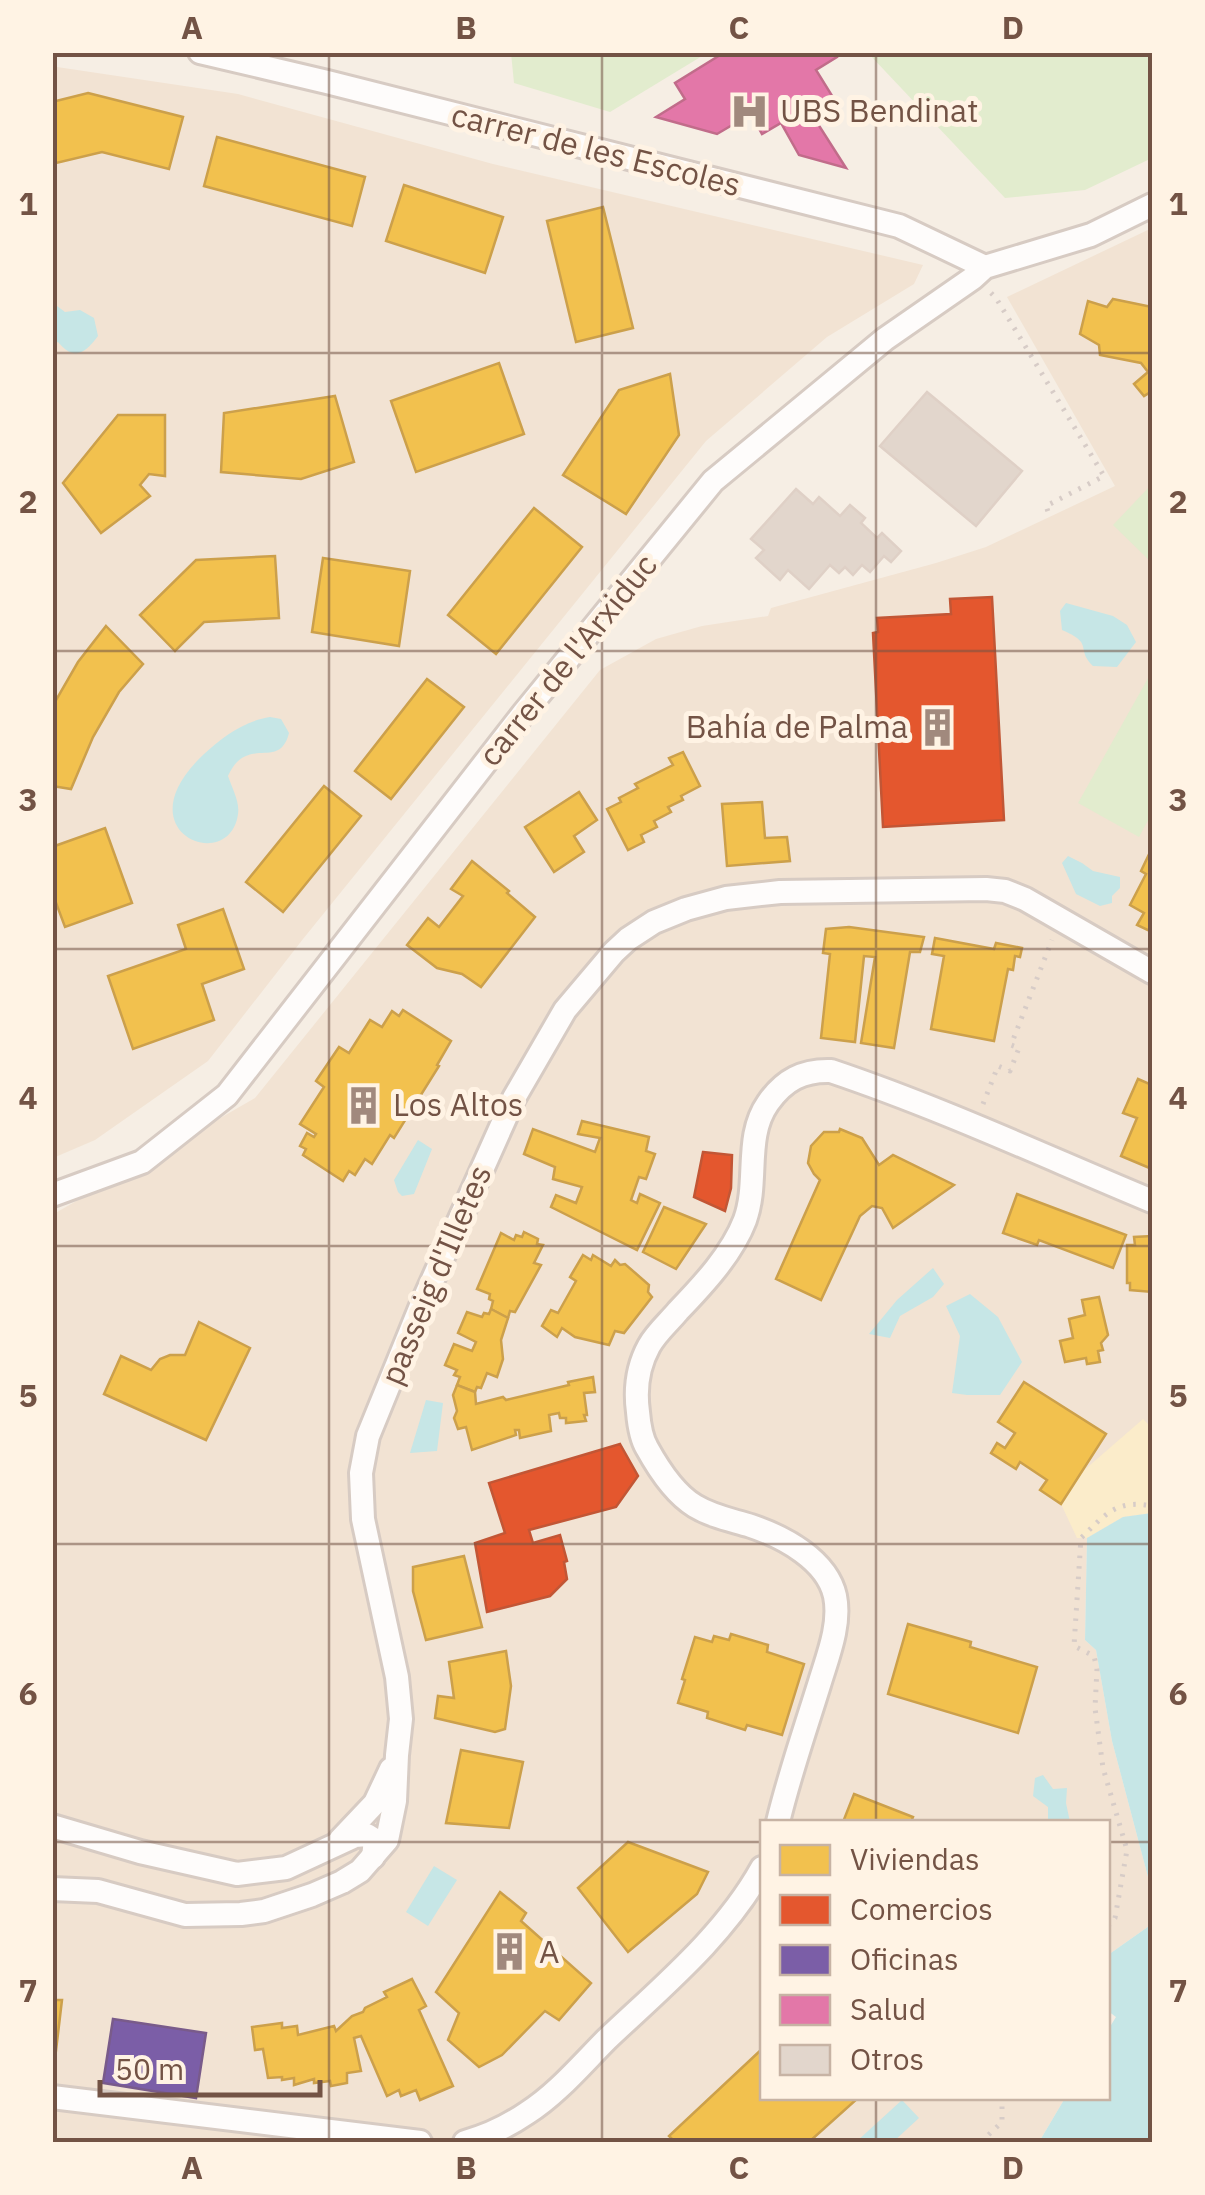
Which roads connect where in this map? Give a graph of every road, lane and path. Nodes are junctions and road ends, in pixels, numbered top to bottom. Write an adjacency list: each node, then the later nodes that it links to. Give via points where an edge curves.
1 (200, 52): 3 (street, carrer de les Escoles, via 899,226)
2 (1152, 204): 3 (street, carrer de l'Arxiduc, via 1091,235)
3 (979, 272): 4 (path, via 1104,476 1046,506); 8 (street, carrer de l'Arxiduc, via 885,339 713,481 227,1096 142,1162)
4 (1050, 517)
5 (1061, 919): 6 (street, passeig d'Illetes); 7 (path, via 1010,1044 1019,1048 1010,1071 998,1066); 11 (street, passeig d'Illetes, via 1025,899 986,889 726,898 628,938 565,1010 514,1098 368,1436 363,1519 397,1677)
6 (1152, 972)
7 (975, 1125): 9 (street); 12 (street, via 831,1071 785,1082 757,1122 744,1222 707,1280 654,1338 642,1364 639,1424 645,1446 675,1488 712,1516 788,1543 818,1566 836,1599 833,1637)
8 (52, 1196)
9 (1152, 1201)
10 (1152, 1506): 18 (path, via 1112,1509 1081,1538 1074,1646 1094,1656 1104,1768 1127,1850)
11 (396, 1755): 14 (street, via 375,1803); 15 (street, passeig d'Illetes, via 396,1801 387,1840)
12 (779, 1820)
13 (52, 1826): 14 (street, via 237,1874 286,1868)
14 (334, 1846): 15 (street, via 367,1835 375,1840)
15 (374, 1857): 17 (street, via 351,1876 264,1912 186,1914 98,1890)
16 (760, 1872): 22 (street, via 695,1955 557,2088 530,2111)
17 (52, 1889)
18 (1110, 1924)
19 (52, 2097): 21 (street)
20 (1002, 2100): 23 (path, via 1002,2122)
21 (420, 2142)
22 (465, 2142)
23 (982, 2142)

